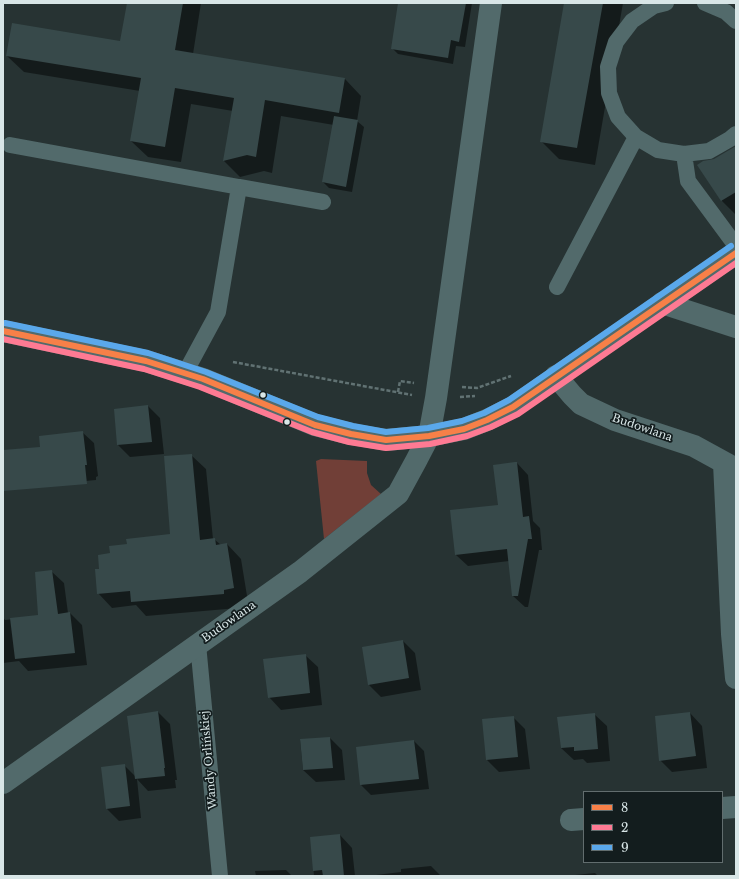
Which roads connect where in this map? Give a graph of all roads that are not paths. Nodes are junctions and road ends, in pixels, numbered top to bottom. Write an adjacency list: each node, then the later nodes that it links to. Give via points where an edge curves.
1 (491, 3): 19 (street, Budowlana)
2 (705, 3): 4 (lane, via 726,12)
3 (658, 4): 6 (lane, via 632,21 616,42 608,66 609,93 618,117)
4 (736, 21)
5 (736, 134): 8 (lane, via 709,151)
6 (636, 137): 8 (lane, via 658,150); 13 (lane)
7 (10, 145): 9 (lane)
8 (684, 154): 11 (lane, via 688,181)
9 (239, 187): 10 (lane); 17 (lane, via 218,312)
10 (323, 202)
11 (736, 246)
12 (736, 253): 14 (street)
13 (557, 287)
14 (662, 303): 15 (street); 18 (street)
15 (736, 327)
16 (3, 331): 17 (street, via 146,361)
17 (184, 373): 19 (street, via 315,425 386,440)
18 (556, 376): 19 (street, via 513,407 487,420 464,429); 20 (street, Budowlana, via 581,404 615,420 694,446)
19 (429, 436): 21 (street, Budowlana, via 398,494 300,572)
20 (730, 466): 22 (street, via 732,634)
21 (198, 644): 23 (street, Budowlana); 26 (lane, Wandy Orlińskiej)
22 (736, 678)
23 (3, 783)
24 (736, 807): 25 (street)
25 (723, 808)
26 (220, 876)

